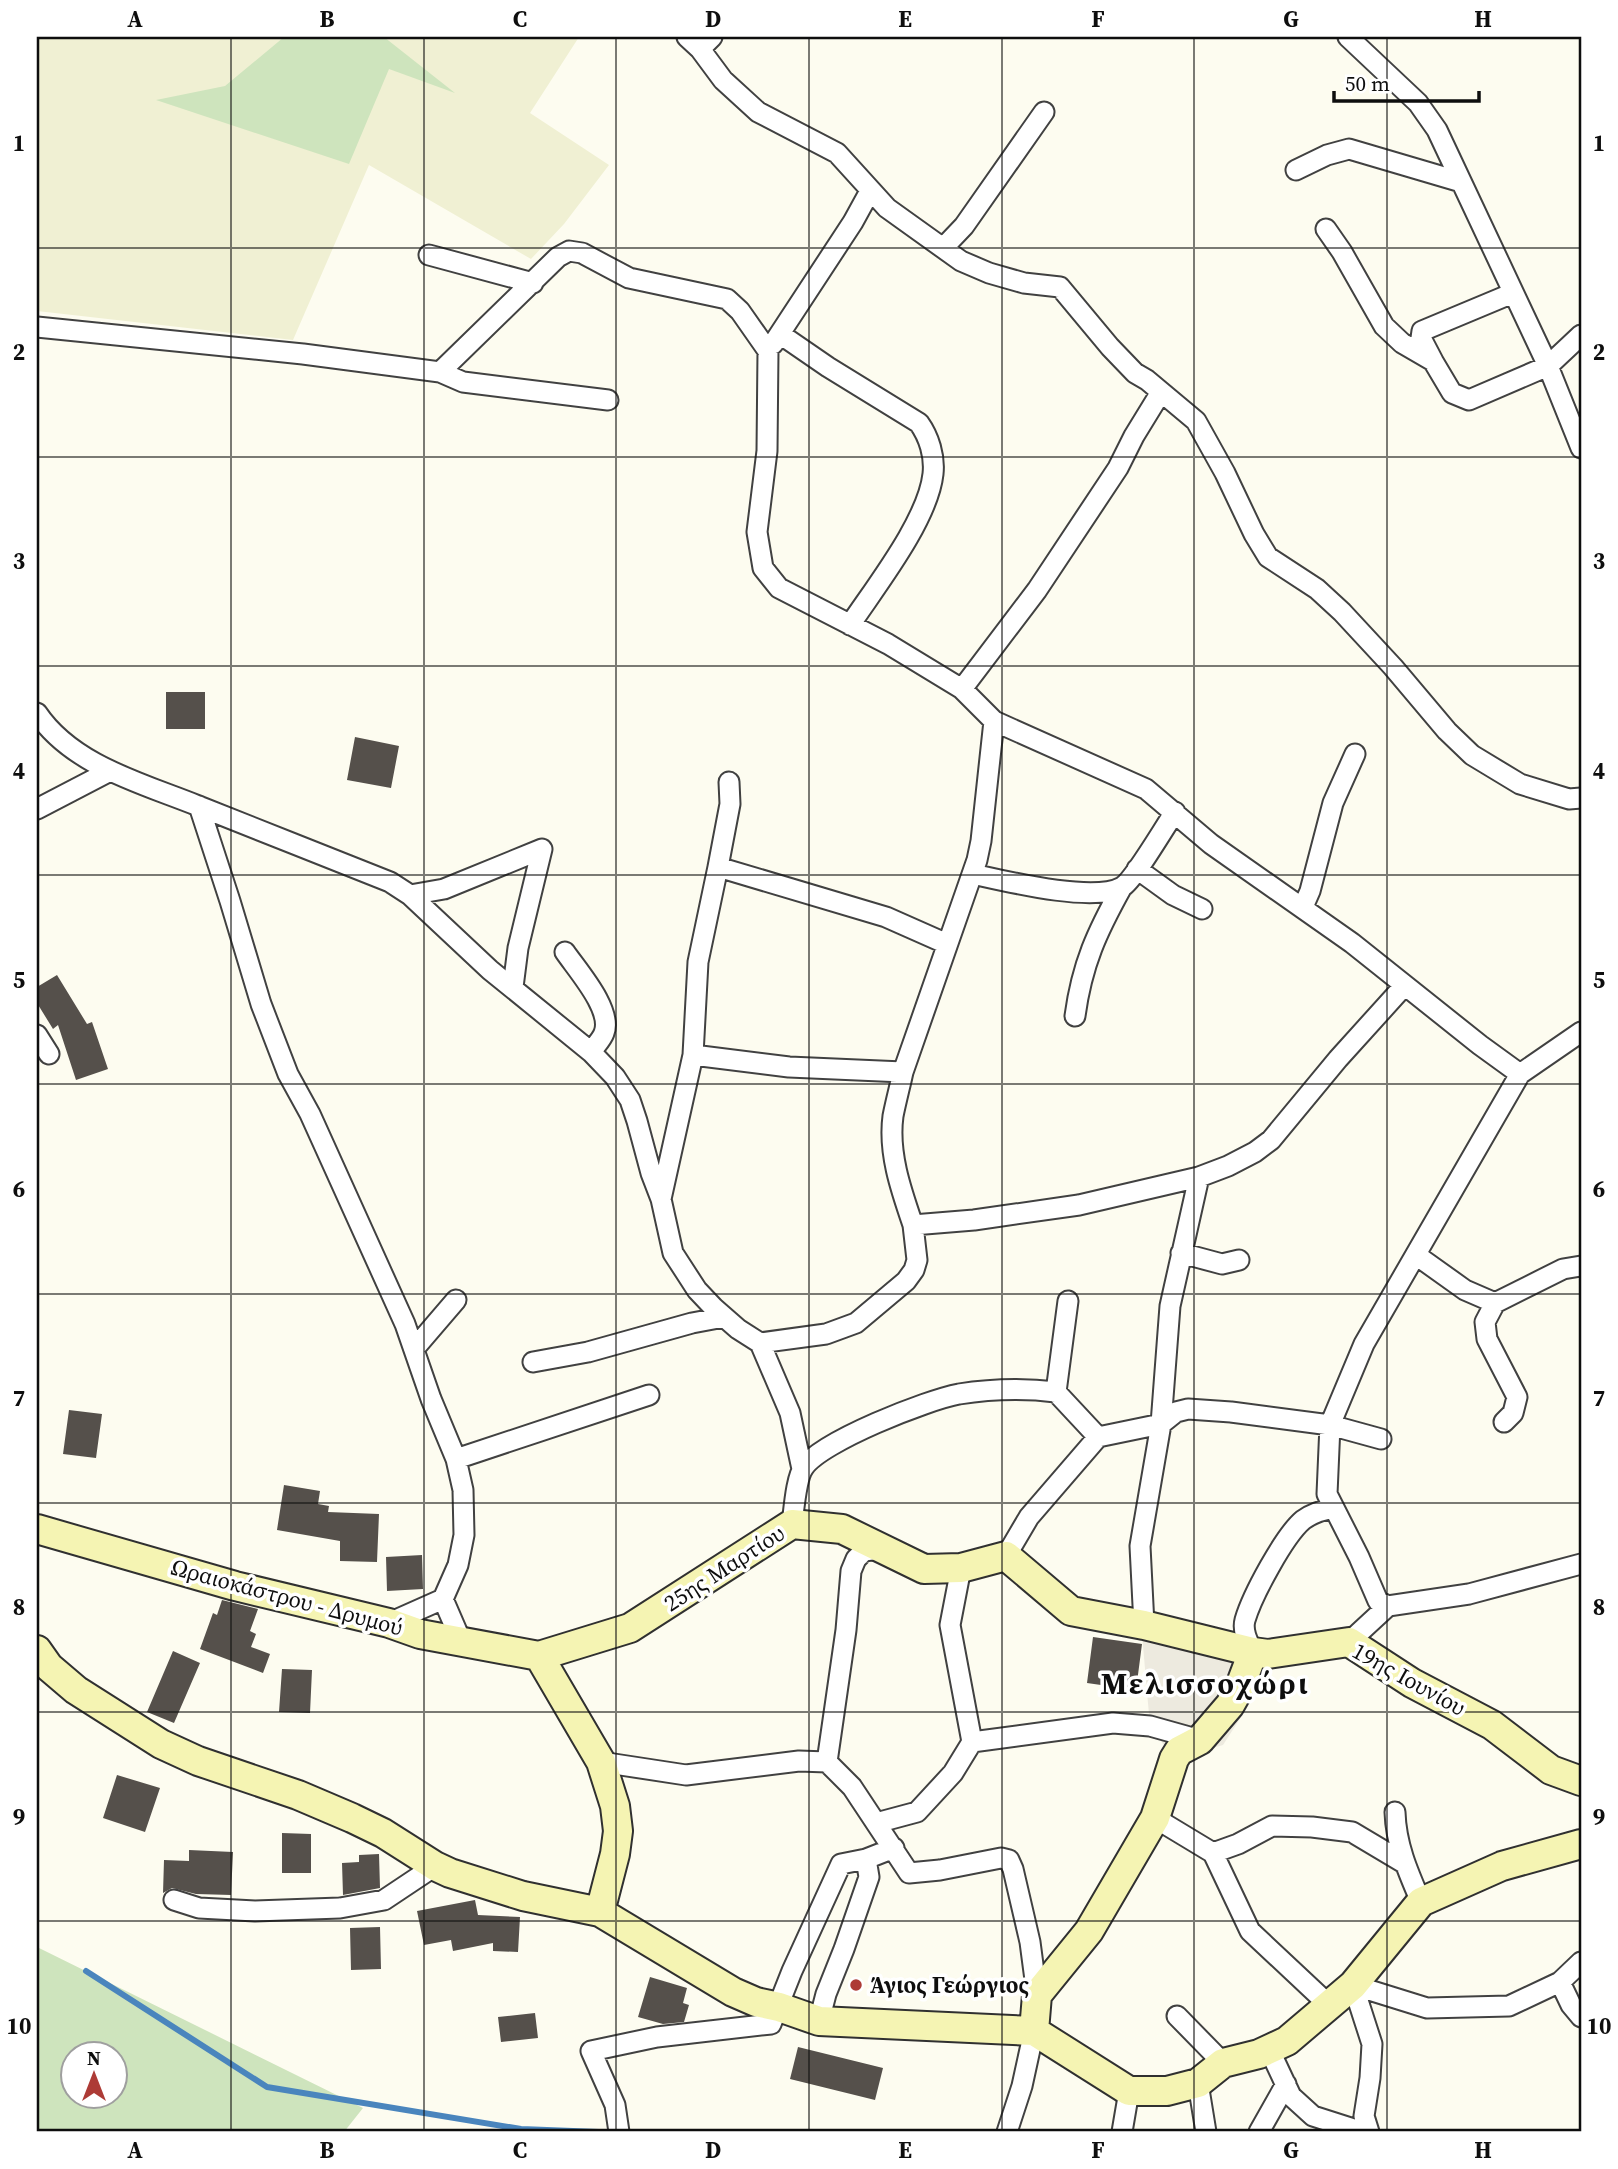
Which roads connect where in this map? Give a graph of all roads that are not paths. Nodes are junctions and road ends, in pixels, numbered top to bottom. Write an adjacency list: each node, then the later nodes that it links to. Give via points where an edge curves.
1 (1348, 37): 5 (street, via 1419,103)
2 (700, 41): 6 (street, via 723,80 758,111 837,153)
3 (1044, 112): 8 (street, via 964,226)
4 (1296, 170): 5 (street, via 1349,149)
5 (1461, 182): 11 (street)
6 (870, 191): 8 (street); 13 (street)
7 (1326, 229): 16 (street, via 1384,326)
8 (944, 247): 19 (street, via 961,261 989,273 1024,284 1060,287 1126,363)
9 (429, 255): 10 (street)
10 (533, 283): 15 (street, via 558,257 569,251 582,253 629,278 727,299); 18 (street)
11 (1513, 293): 16 (street, via 1422,331); 17 (street)
12 (37, 327): 18 (street)
13 (780, 334): 15 (street); 22 (street, via 919,423 931,450 933,473 927,496 905,544)
14 (1581, 335): 17 (street)
15 (768, 351): 22 (street, via 767,451 757,533 763,568 779,587)
16 (1433, 361): 17 (street, via 1452,393 1469,400)
17 (1548, 366): 21 (street)
18 (440, 372): 20 (street, via 463,382)
19 (1161, 392): 23 (street, via 1118,468 1037,590); 29 (street, via 1196,421 1268,557 1317,589 1342,612 1447,731 1472,755 1520,784 1569,799)
20 (608, 400)
21 (1581, 448)
22 (850, 625): 23 (street)
23 (961, 689): 25 (street)
24 (37, 713): 27 (street, via 72,749)
25 (994, 721): 32 (street, via 1146,789); 35 (street)
26 (1355, 754): 38 (street, via 1333,803)
27 (110, 771): 30 (street); 31 (street)
28 (729, 782): 33 (street, via 730,804)
29 (1581, 798)
30 (199, 806): 37 (street, via 390,882); 64 (street, via 261,1004 288,1074)
31 (37, 809)
32 (1175, 812): 34 (street); 38 (street, via 1211,844)
33 (718, 867): 40 (street, via 886,917); 49 (street, via 698,962)
34 (1137, 869): 36 (street); 39 (street)
35 (973, 874): 36 (street, via 1091,893); 40 (street)
36 (1122, 887): 44 (street, via 1087,957)
37 (410, 895): 43 (street); 43 (street, via 444,889 541,849)
38 (1303, 907): 42 (street)
39 (1202, 909)
40 (947, 944): 50 (street)
41 (565, 953): 47 (street, via 605,1016 605,1032)
42 (1404, 986): 51 (street); 52 (street, via 1271,1140)
43 (513, 987): 47 (street)
44 (1074, 1016)
45 (1581, 1032): 51 (street)
46 (37, 1035): 48 (street)
47 (591, 1052): 53 (street, via 630,1100)
48 (49, 1054)
49 (693, 1055): 50 (street, via 789,1067); 53 (street)
50 (903, 1072): 54 (street, via 893,1118 894,1155)
51 (1520, 1074): 56 (street)
52 (1199, 1177): 54 (street, via 1079,1205); 55 (street)
53 (661, 1199): 62 (street, via 673,1253 697,1290)
54 (912, 1224): 63 (street, via 914,1270 856,1323 826,1334)
55 (1181, 1253): 57 (street, via 1222,1264); 69 (street, via 1170,1306)
56 (1416, 1255): 61 (street, via 1465,1290); 70 (street, via 1364,1344)
57 (1240, 1261)
58 (1581, 1266): 61 (street, via 1563,1269)
59 (456, 1300): 64 (street)
60 (1068, 1301): 66 (street)
61 (1494, 1303): 68 (street, via 1485,1322 1487,1339 1517,1397 1513,1413)
62 (724, 1317): 63 (street); 65 (street)
63 (760, 1343): 74 (street, via 790,1413)
64 (414, 1349): 73 (street)
65 (533, 1362)
66 (1056, 1392): 71 (street); 74 (street, via 1030,1389 956,1395 854,1433 812,1457)
67 (649, 1395): 73 (street)
68 (1504, 1422)
69 (1161, 1424): 70 (street, via 1188,1409); 71 (street); 85 (street, via 1140,1546)
70 (1330, 1425): 72 (street); 75 (street, via 1327,1494)
71 (1098, 1437): 79 (street, via 1030,1517)
72 (1381, 1438)
73 (456, 1459): 82 (street, via 463,1490 464,1535 458,1565)
74 (802, 1469): 76 (street)
75 (1334, 1508): 83 (street, via 1378,1601); 89 (street, via 1301,1521 1279,1549 1244,1622)
76 (792, 1524): 78 (main road, 25ης Μαρτίου, via 842,1529); 90 (main road, 25ης Μαρτίου, via 630,1628)
77 (37, 1529): 84 (main road, Ωραιοκάστρου - Δρυμού, via 235,1586)
78 (880, 1549): 81 (main road, 25ης Μαρτίου, via 924,1569); 94 (street, via 864,1551 851,1571)
79 (1006, 1556): 81 (main road, 25ης Μαρτίου); 85 (main road, via 1071,1611)
80 (1581, 1564): 83 (street, via 1469,1594)
81 (961, 1568): 92 (street, via 950,1625)
82 (443, 1599): 84 (street); 87 (street)
83 (1388, 1606): 86 (street)
84 (389, 1623): 87 (main road, Ωραιοκάστρου - Δρυμού)
85 (1144, 1625): 89 (main road, 19ης Ιουνίου)
86 (1349, 1642): 89 (main road, 19ης Ιουνίου, via 1268,1654); 95 (main road, 19ης Ιουνίου, via 1412,1683 1492,1725 1551,1769)
87 (461, 1643): 90 (main road, Ωραιοκάστρου - Δρυμού)
88 (37, 1650): 104 (main road, via 76,1690 161,1744 352,1818)
89 (1253, 1652): 91 (main road, via 1230,1705)
90 (539, 1656): 93 (main road)
91 (1200, 1740): 92 (street, via 1150,1726 1113,1723); 97 (main road, via 1179,1751 1174,1759)
92 (972, 1742): 98 (street, via 953,1773 917,1812)
93 (601, 1762): 94 (street, via 686,1775 799,1761); 107 (main road, via 618,1831)
94 (827, 1762): 98 (street, via 852,1787)
95 (1581, 1781)
96 (1395, 1812): 103 (street)
97 (1155, 1818): 101 (street); 111 (main road, via 1089,1931)
98 (876, 1823): 100 (street)
99 (1581, 1844): 106 (main road, via 1502,1866)
100 (894, 1848): 102 (street); 111 (street, via 909,1873 1009,1860 1030,1942)
101 (1213, 1853): 103 (street, via 1272,1826 1312,1826 1352,1832); 112 (street, via 1250,1931)
102 (866, 1859): 113 (street, via 841,1864); 116 (street, via 869,1877)
103 (1404, 1863): 106 (street)
104 (435, 1866): 105 (street, via 384,1900 340,1908 256,1911 199,1908); 107 (main road, via 523,1896)
105 (174, 1900)
106 (1421, 1902): 110 (main road)
107 (600, 1912): 113 (main road, via 733,1992)
108 (1581, 1962): 109 (street)
109 (1560, 1982): 110 (street, via 1509,2006 1427,2008); 115 (street)
110 (1353, 1985): 112 (main road); 128 (street, via 1372,2044)
111 (1037, 1995): 117 (main road)
112 (1330, 2006): 118 (main road, via 1287,2041)
113 (779, 2007): 116 (main road); 123 (street, via 771,2024 657,2037 591,2051 615,2105)
114 (1177, 2016): 119 (street)
115 (1581, 2017)
116 (819, 2021): 117 (main road)
117 (1034, 2031): 122 (main road); 124 (street)
118 (1269, 2049): 119 (main road); 121 (street)
119 (1223, 2063): 120 (main road)
120 (1198, 2083): 122 (main road, via 1167,2091); 126 (street)
121 (1286, 2084): 127 (street); 128 (street, via 1313,2116)
122 (1129, 2091): 125 (street)
123 (619, 2132)
124 (1007, 2132)
125 (1122, 2132)
126 (1206, 2132)
127 (1259, 2132)
128 (1366, 2132)

